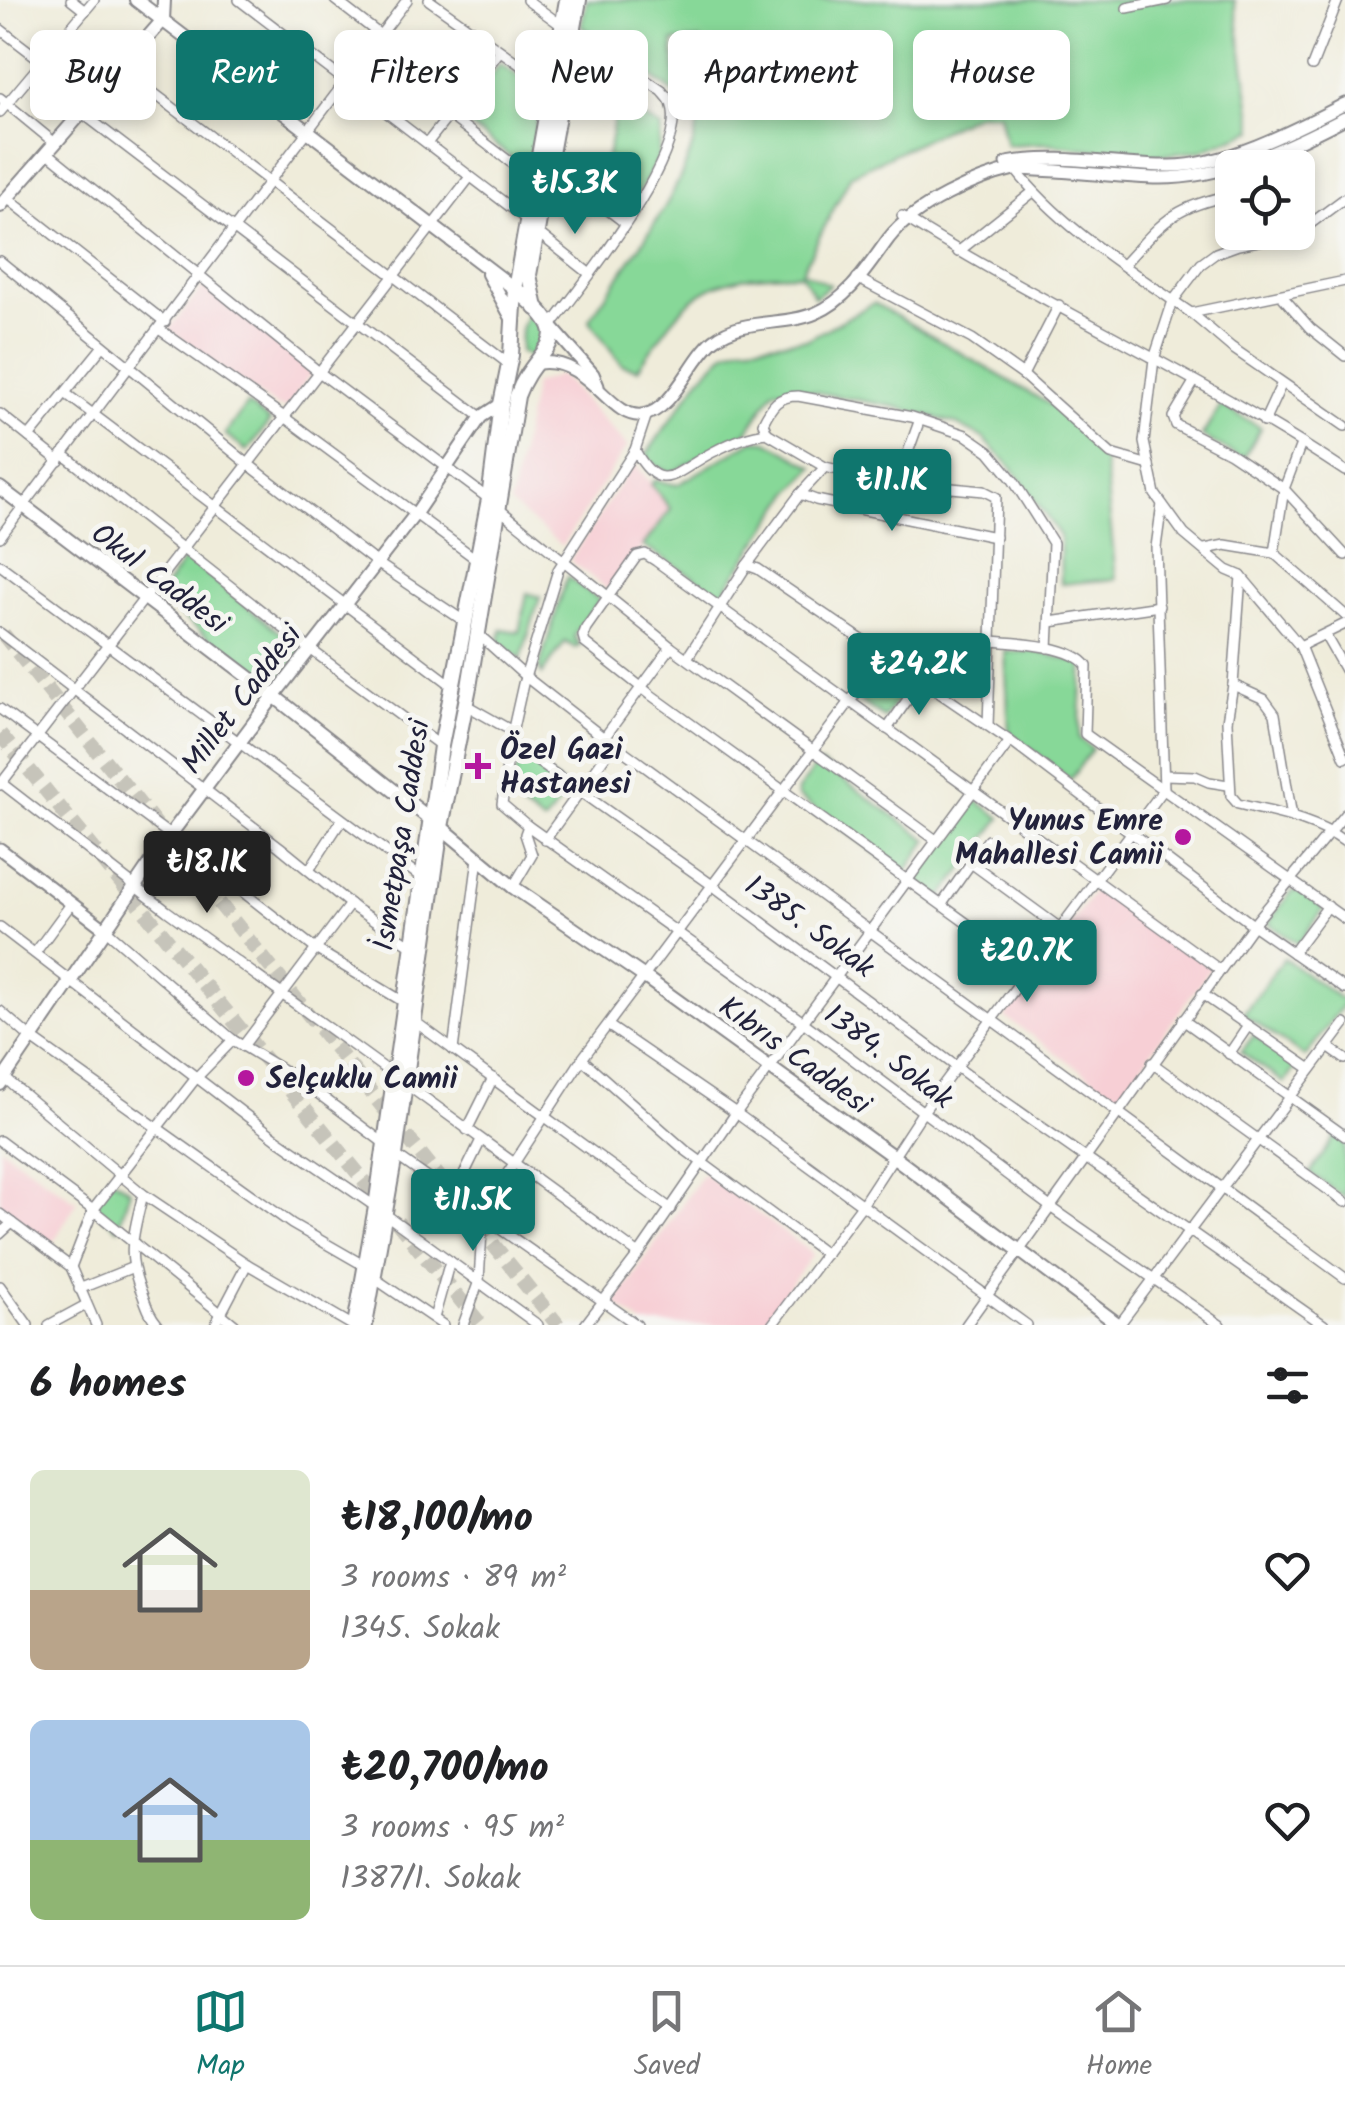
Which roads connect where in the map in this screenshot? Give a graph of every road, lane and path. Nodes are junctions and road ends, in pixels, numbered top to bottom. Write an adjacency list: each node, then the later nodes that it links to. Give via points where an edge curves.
1 (71, 0): 15 (street)
2 (94, 0): 15 (street)
3 (136, 0): 16 (main road)
4 (164, 0): 16 (main road)
5 (239, 0): 29 (street)
6 (335, 0): 21 (street)
7 (407, 0): 22 (street)
8 (430, 0): 25 (street)
9 (527, 0): 17 (street)
10 (567, 0): 17 (main road)
11 (578, 0): 17 (main road)
12 (1167, 0): 14 (street)
13 (1338, 0): 28 (street)
14 (1128, 8)
15 (86, 10): 19 (street)
16 (163, 20): 20 (main road); 42 (main road)
17 (566, 27): 23 (main road); 48 (main road); 59 (street, via 662,90 672,104 660,169)
18 (0, 29): 24 (street)
19 (69, 30)
20 (154, 30)
21 (371, 30)
22 (383, 30)
23 (565, 30)
24 (30, 52)
25 (500, 52): 26 (street); 27 (street)
26 (495, 58)
27 (515, 62)
28 (1312, 66)
29 (334, 70)
30 (30, 76): 34 (street)
31 (156, 95): 52 (street)
32 (334, 97): 42 (street)
33 (1345, 104): 45 (street)
34 (2, 105): 44 (street)
35 (1345, 118): 46 (street)
36 (76, 120): 44 (main road)
37 (91, 120): 62 (street)
38 (398, 120): 43 (street)
39 (447, 120): 43 (street)
40 (455, 120): 51 (street)
41 (544, 120): 51 (main road)
42 (308, 131): 52 (street); 61 (main road)
43 (428, 142): 50 (street)
44 (52, 148): 56 (main road); 69 (street)
45 (1272, 150)
46 (1275, 150)
47 (1215, 161): 49 (street, via 1174,166 1050,159)
48 (548, 164): 59 (street); 60 (main road)
49 (1012, 166): 53 (street); 57 (street, via 936,194)
50 (470, 177): 60 (street); 61 (street)
51 (534, 181): 60 (main road)
52 (270, 184): 62 (street); 70 (street)
53 (1033, 192): 64 (street); 66 (street)
54 (1345, 198): 58 (street)
55 (1215, 199): 66 (street, via 1182,208)
56 (4, 202): 81 (street)
57 (904, 218): 64 (street); 71 (street)
58 (1315, 220)
59 (626, 222): 68 (street)
60 (531, 225): 68 (street); 73 (main road, İsmetpaşa Caddesi); 77 (main road, via 529,275)
61 (432, 226): 67 (main road); 70 (street)
62 (236, 229): 69 (street); 80 (street)
63 (1224, 250): 75 (street, via 1201,264)
64 (958, 252): 76 (street)
65 (0, 261): 83 (street)
66 (1123, 265): 75 (street)
67 (484, 267): 73 (main road); 79 (main road)
68 (590, 274): 82 (street)
69 (200, 275): 81 (street); 89 (street)
70 (392, 276): 80 (street); 86 (street)
71 (857, 278): 90 (street, via 972,339); 98 (street, via 816,312 726,332)
72 (1344, 283): 74 (street)
73 (514, 290): 77 (main road); 79 (main road, İsmetpaşa Caddesi)
74 (1281, 294): 78 (street); 84 (street)
75 (1174, 300): 78 (street); 85 (street)
76 (1059, 305): 85 (street); 90 (street)
77 (536, 308): 82 (main road)
78 (1191, 313): 92 (street)
79 (512, 320): 86 (main road, İsmetpaşa Caddesi)
80 (357, 324): 89 (street); 100 (street)
81 (162, 326): 88 (street); 99 (street)
82 (551, 326): 87 (main road, İsmetpaşa Caddesi); 93 (street)
83 (102, 346): 88 (street); 94 (street)
84 (1345, 356)
85 (1154, 359): 91 (street); 110 (street, via 1144,442)
86 (511, 360): 87 (main road); 95 (main road, İsmetpaşa Caddesi)
87 (539, 363): 93 (street, via 566,365); 118 (main road, İsmetpaşa Caddesi, via 516,396)
88 (130, 368): 97 (street); 109 (street)
89 (319, 372): 99 (street); 112 (street)
90 (1023, 375): 110 (street, via 1111,454)
91 (1194, 382): 102 (street); 116 (street, via 1173,416 1176,425)
92 (1282, 383): 102 (street); 103 (street)
93 (600, 390): 98 (street, via 631,414)
94 (65, 393): 97 (street); 105 (street)
95 (501, 404): 100 (street, Millet Caddesi); 118 (main road, İsmetpaşa Caddesi)
96 (0, 414): 105 (street)
97 (95, 414): 108 (street); 121 (street)
98 (648, 414): 107 (street)
99 (284, 417): 109 (street); 122 (street)
100 (481, 417): 112 (street, Millet Caddesi)
101 (920, 420): 104 (street, via 783,396 763,423); 114 (street); 142 (street, via 989,451 1048,533)
102 (1264, 422): 106 (street)
103 (1345, 426)
104 (766, 433): 107 (street, via 665,478 653,475); 111 (street)
105 (29, 437): 108 (street)
106 (1300, 444): 113 (street); 116 (street)
107 (634, 450): 131 (street)
108 (61, 458): 120 (street); 125 (street)
109 (248, 464): 121 (street); 130 (street)
110 (1149, 465): 119 (street)
111 (825, 467): 114 (street); 117 (street)
112 (447, 468): 118 (street); 122 (street, Millet Caddesi)
113 (1345, 471)
114 (897, 483): 124 (street, via 991,494)
115 (0, 488): 120 (main road, Okul Caddesi)
116 (1284, 488): 127 (street); 128 (street)
117 (800, 494): 124 (street); 132 (street)
118 (494, 504): 129 (main road, İsmetpaşa Caddesi); 131 (street); 145 (main road, İsmetpaşa Caddesi)
119 (1162, 504): 126 (street); 138 (street)
120 (24, 506): 123 (street); 135 (main road, Okul Caddesi)
121 (214, 508): 125 (street); 137 (street)
122 (416, 513): 129 (street); 130 (street, Millet Caddesi)
123 (0, 537)
124 (995, 538): 147 (street)
125 (184, 547): 135 (street); 152 (street)
126 (1205, 550): 127 (street, via 1225,545); 134 (street)
127 (1274, 553): 140 (street)
128 (1345, 555)
129 (476, 559): 141 (main road, İsmetpaşa Caddesi)
130 (377, 563): 137 (street, Millet Caddesi); 141 (street)
131 (560, 565): 136 (street); 156 (street)
132 (747, 565): 139 (street); 153 (street)
133 (0, 566): 148 (street)
134 (1241, 576): 149 (street); 158 (street)
135 (144, 598): 148 (street); 162 (main road, Okul Caddesi)
136 (609, 598): 139 (street, via 637,556 648,556); 150 (street); 160 (street, via 583,638)
137 (344, 606): 152 (street, Millet Caddesi); 159 (street)
138 (1159, 606): 142 (street); 177 (street)
139 (721, 609): 154 (street); 163 (street)
140 (1345, 615)
141 (464, 621): 159 (main road, İsmetpaşa Caddesi)
142 (1050, 622): 151 (street)
143 (1345, 624): 146 (street)
144 (0, 632): 161 (street)
145 (478, 634): 156 (street); 164 (main road, İsmetpaşa Caddesi)
146 (1325, 635): 149 (street); 155 (street)
147 (990, 641): 151 (street); 166 (street)
148 (108, 644): 161 (street); 172 (street)
149 (1300, 646): 176 (street)
150 (672, 647): 154 (street); 160 (street)
151 (1048, 648): 182 (street, via 1088,666 1086,734)
152 (310, 649): 162 (street, Millet Caddesi); 174 (street)
153 (884, 656): 157 (street); 163 (street)
154 (687, 658): 175 (street)
155 (1345, 670)
156 (526, 676): 168 (street); 170 (street)
157 (920, 682): 166 (street); 167 (street)
158 (1233, 685): 179 (street); 186 (street, via 1264,700 1275,714)
159 (453, 686): 174 (main road, İsmetpaşa Caddesi)
160 (642, 688): 170 (street); 181 (street)
161 (72, 690): 169 (street); 180 (street)
162 (274, 696): 172 (main road, Millet Caddesi); 188 (main road, Okul Caddesi)
163 (849, 702): 167 (street); 175 (street)
164 (466, 704): 168 (street, 1385. Sokak); 188 (main road, İsmetpaşa Caddesi)
165 (0, 709): 169 (street)
166 (988, 725): 171 (street)
167 (888, 730): 183 (street)
168 (511, 737): 184 (street, 1385. Sokak); 189 (street, 1384. Sokak, via 502,804)
169 (37, 738): 178 (street); 192 (street)
170 (604, 738): 173 (street)
171 (1010, 741): 183 (street); 190 (street)
172 (238, 744): 180 (main road, Millet Caddesi); 187 (street)
173 (614, 744): 184 (street); 196 (street)
174 (441, 746): 188 (main road, İsmetpaşa Caddesi)
175 (814, 748): 181 (street); 194 (street)
176 (1345, 758)
177 (1164, 775): 179 (street); 182 (street)
178 (1, 783): 207 (street)
179 (1228, 785): 186 (street, via 1238,804)
180 (203, 790): 192 (main road, Millet Caddesi); 201 (street)
181 (781, 790): 196 (street); 203 (street)
182 (1164, 790): 190 (street); 204 (street)
183 (973, 791): 194 (street); 205 (street)
184 (579, 792): 193 (street); 206 (street, 1385. Sokak)
185 (1345, 814): 191 (street)
186 (1292, 817): 191 (street)
187 (341, 821): 201 (street); 202 (street)
188 (436, 823): 199 (main road, Kıbrıs Caddesi); 202 (main road, İsmetpaşa Caddesi); 235 (main road, İsmetpaşa Caddesi)
189 (528, 826): 193 (street, 1384. Sokak); 208 (street, via 532,854)
190 (1129, 832): 205 (street); 214 (street)
191 (1331, 832): 197 (street); 204 (street)
192 (170, 835): 207 (main road, Millet Caddesi); 221 (street)
193 (544, 840): 219 (street, 1384. Sokak)
194 (936, 840): 203 (street)
195 (988, 840): 200 (street)
196 (744, 841): 206 (street); 218 (street)
197 (1345, 842)
198 (0, 850): 209 (street)
199 (478, 858): 208 (main road, Kıbrıs Caddesi); 244 (street)
200 (971, 863): 211 (street); 216 (street)
201 (309, 870): 210 (street)
202 (422, 878): 220 (main road, İsmetpaşa Caddesi)
203 (907, 878): 211 (street); 218 (street)
204 (1291, 879): 212 (street); 214 (street)
205 (1095, 880): 216 (street); 225 (street)
206 (712, 885): 219 (street); 226 (street, 1385. Sokak)
207 (135, 886): 217 (main road, Millet Caddesi); 230 (street)
208 (513, 887): 227 (main road, Kıbrıs Caddesi)
209 (71, 904): 217 (street); 223 (street)
210 (350, 904): 220 (street); 221 (street)
211 (942, 904): 224 (street)
212 (1328, 906): 213 (street); 222 (street)
213 (1345, 918)
214 (1253, 925): 222 (street); 225 (street)
215 (0, 927): 223 (street)
216 (1060, 928): 224 (street)
217 (106, 930): 228 (main road, Millet Caddesi); 242 (street)
218 (870, 931): 226 (street); 236 (street)
219 (676, 934): 227 (street); 237 (street, 1384. Sokak)
220 (412, 946): 232 (main road, İsmetpaşa Caddesi)
221 (317, 950): 230 (street); 232 (street)
222 (1293, 953): 229 (street)
223 (35, 954): 228 (street)
224 (1030, 970): 236 (street)
225 (1220, 970): 231 (street)
226 (837, 976): 237 (street); 249 (street, 1385. Sokak)
227 (646, 978): 239 (street); 251 (main road, Kıbrıs Caddesi)
228 (71, 980): 241 (main road, Millet Caddesi); 252 (street)
229 (1345, 988)
230 (283, 994): 242 (street); 255 (street)
231 (1202, 994): 234 (street); 240 (street)
232 (404, 1002): 255 (main road, İsmetpaşa Caddesi)
233 (0, 1011): 241 (street)
234 (1183, 1020): 245 (street); 248 (street)
235 (414, 1021): 244 (street); 255 (main road, İsmetpaşa Caddesi)
236 (991, 1021): 249 (street); 257 (street)
237 (803, 1022): 251 (street); 259 (street, 1384. Sokak)
238 (1345, 1024): 243 (street)
239 (609, 1026): 246 (street); 258 (street)
240 (1248, 1026): 245 (street); 250 (street)
241 (32, 1038): 254 (main road, Millet Caddesi); 261 (street)
242 (238, 1043): 252 (street); 267 (street, via 300,1080)
243 (1328, 1047): 247 (street); 250 (street)
244 (453, 1050): 253 (street)
245 (1229, 1054): 256 (street)
246 (582, 1059): 260 (street); 270 (street)
247 (1345, 1059)
248 (1152, 1063): 257 (street); 264 (street)
249 (957, 1066): 259 (street); 268 (street, 1385. Sokak)
250 (1311, 1068): 256 (street)
251 (768, 1069): 258 (street); 269 (main road, Kıbrıs Caddesi)
252 (196, 1078): 261 (street); 281 (street)
253 (493, 1078): 260 (street); 262 (street)
254 (2, 1079): 272 (street)
255 (399, 1079): 262 (street); 267 (main road, İsmetpaşa Caddesi)
256 (1291, 1096): 263 (street); 264 (street)
257 (1116, 1111): 268 (street); 273 (street)
258 (736, 1113): 270 (street); 277 (street)
259 (922, 1114): 269 (street); 278 (street, 1384. Sokak)
260 (544, 1115): 271 (street); 279 (street)
261 (157, 1128): 272 (street); 295 (street)
262 (467, 1130): 265 (street)
263 (1345, 1136)
264 (1259, 1138): 273 (street); 276 (street)
265 (481, 1140): 271 (street); 275 (street)
266 (0, 1142): 280 (street)
267 (390, 1149): 275 (street); 281 (main road, İsmetpaşa Caddesi)
268 (1084, 1156): 278 (street); 285 (street, 1385. Sokak)
269 (894, 1157): 277 (street); 288 (main road, Kıbrıs Caddesi)
270 (703, 1162): 279 (street); 290 (street)
271 (513, 1164): 283 (street); 289 (street)
272 (120, 1178): 274 (street); 280 (street)
273 (1222, 1190): 285 (street); 297 (street)
274 (142, 1194): 287 (street); 292 (street)
275 (454, 1195): 283 (street)
276 (1345, 1202)
277 (862, 1205): 290 (street); 301 (street)
278 (1049, 1206): 288 (street); 296 (street, 1384. Sokak)
279 (672, 1209): 289 (street)
280 (93, 1210): 287 (street); 293 (street)
281 (380, 1210): 291 (street); 295 (main road, İsmetpaşa Caddesi)
282 (0, 1214): 284 (street)
283 (483, 1214): 298 (street); 302 (street)
284 (12, 1223): 286 (street); 293 (street)
285 (1191, 1231): 296 (street); 322 (street, 1385. Sokak)
286 (0, 1234)
287 (132, 1243): 294 (street); 304 (street)
288 (1017, 1252): 301 (street); 320 (main road, Kıbrıs Caddesi)
289 (640, 1254): 302 (street)
290 (826, 1254): 317 (street)
291 (450, 1261): 298 (street); 305 (street)
292 (247, 1264): 304 (street); 311 (street)
293 (71, 1267): 300 (street)
294 (131, 1268): 300 (street); 309 (street)
295 (370, 1272): 305 (street); 311 (main road, İsmetpaşa Caddesi); 312 (main road, İsmetpaşa Caddesi)
296 (1153, 1278): 320 (street); 321 (street, 1384. Sokak)
297 (1345, 1278)
298 (479, 1281): 313 (street); 314 (street)
299 (0, 1286): 306 (street)
300 (78, 1289): 303 (street)
301 (987, 1295): 318 (street); 319 (street)
302 (605, 1302): 315 (street); 316 (street)
303 (86, 1305): 307 (street); 308 (street)
304 (218, 1320): 310 (street)
305 (438, 1322)
306 (28, 1325)
307 (49, 1325)
308 (96, 1325)
309 (158, 1325)
310 (235, 1325)
311 (354, 1325)
312 (365, 1325)
313 (463, 1325)
314 (538, 1325)
315 (585, 1325)
316 (637, 1325)
317 (772, 1325)
318 (966, 1325)
319 (1027, 1325)
320 (1119, 1325)
321 (1220, 1325)
322 (1324, 1325)

